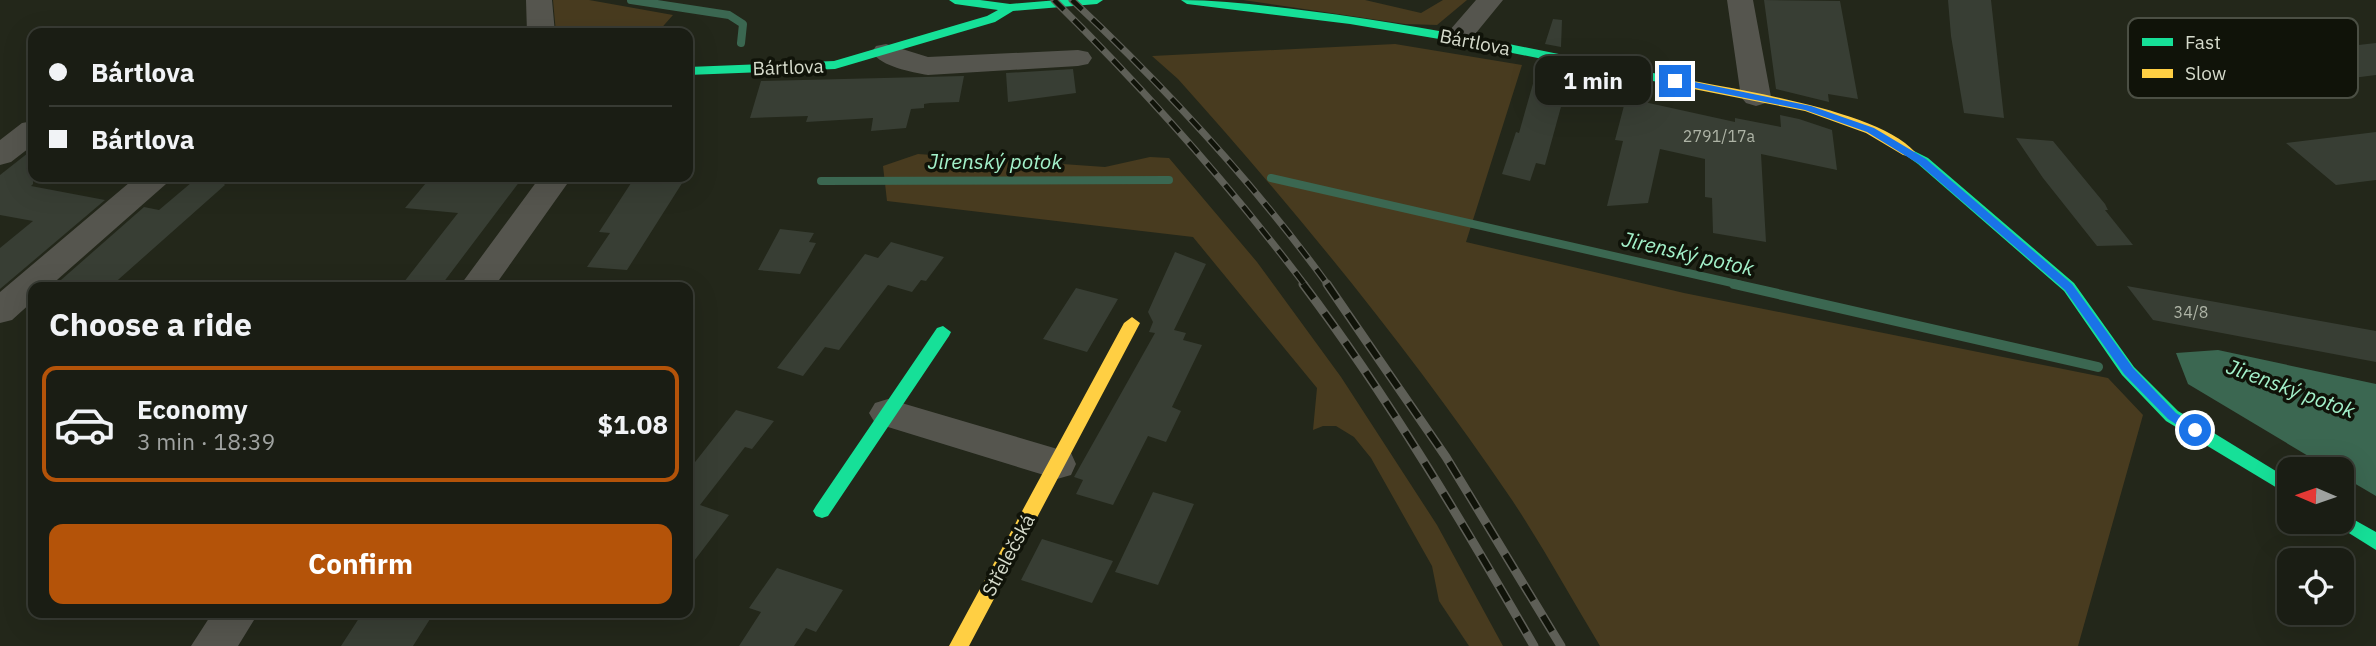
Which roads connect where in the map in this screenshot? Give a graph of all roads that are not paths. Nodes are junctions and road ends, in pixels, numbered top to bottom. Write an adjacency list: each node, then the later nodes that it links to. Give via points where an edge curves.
1 (539, 0): 8 (street)
2 (955, 0): 7 (street)
3 (1097, 0): 7 (street)
4 (1187, 0): 9 (street, Bártlova)
5 (1490, 0): 9 (street)
6 (1740, 0): 13 (street)
7 (1017, 8): 10 (street, Bártlova)
8 (541, 28)
9 (1457, 38): 13 (street, Bártlova)
10 (887, 52): 11 (street, via 928,66); 12 (street, Bártlova, via 835,65)
11 (1078, 58)
12 (693, 71)
13 (1756, 97): 26 (street, Bártlova, via 1808,108 1871,130 1923,161 2068,287 2128,371 2172,416)
14 (28, 135): 15 (street)
15 (0, 155)
16 (149, 182): 18 (street)
17 (552, 182): 19 (street)
18 (34, 282)
19 (479, 282)
20 (28, 287): 21 (street)
21 (0, 311)
22 (1132, 323): 25 (street, Střelečská)
23 (943, 332): 24 (street)
24 (888, 413): 25 (street); 27 (street)
25 (1057, 464): 32 (street, Střelečská)
26 (2277, 481)
27 (822, 511)
28 (2354, 528): 29 (street)
29 (2376, 542)
30 (234, 618): 31 (street)
31 (213, 646)
32 (959, 646)

